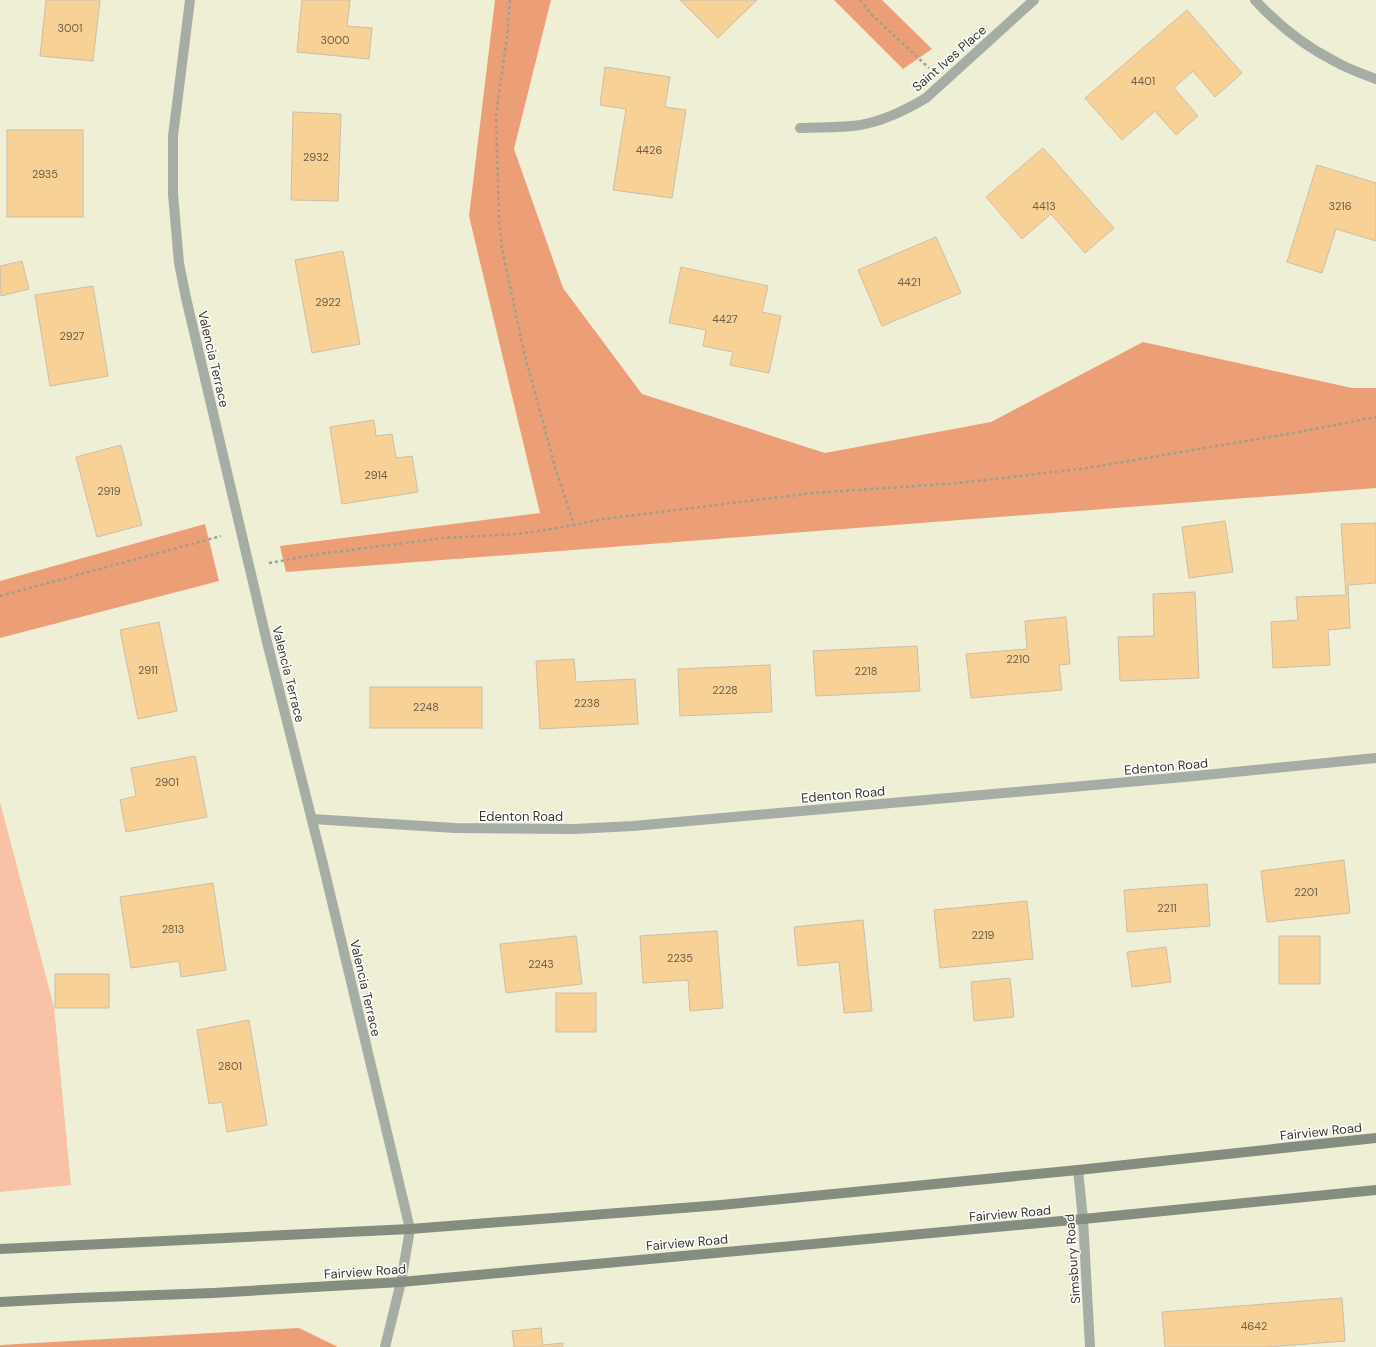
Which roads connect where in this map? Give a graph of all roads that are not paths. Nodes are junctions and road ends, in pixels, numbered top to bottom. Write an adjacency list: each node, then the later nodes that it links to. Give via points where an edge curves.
1 (190, 0): 7 (street, Valencia Terrace, via 173,136 173,194 179,264 265,634)
2 (1034, 0): 5 (street, Saint Ives Place, via 926,98 910,108 858,125)
3 (1255, 0): 4 (street, via 1270,17 1314,50 1337,63)
4 (1376, 79)
5 (800, 128)
6 (1376, 758): 7 (street, Edenton Road, via 634,826 574,829 455,828)
7 (312, 819): 12 (street, Valencia Terrace)
8 (1376, 1138): 9 (main road, Fairview Road)
9 (1078, 1170): 11 (street, Simsbury Road); 12 (main road, Fairview Road, via 721,1205)
10 (1376, 1190): 11 (main road, Fairview Road)
11 (1083, 1219): 14 (main road, Fairview Road); 17 (street, Simsbury Road)
12 (410, 1229): 13 (main road, Fairview Road); 14 (street, Valencia Terrace)
13 (0, 1249)
14 (401, 1282): 15 (main road, Fairview Road); 16 (street, Valencia Terrace)
15 (0, 1302)
16 (385, 1347)
17 (1090, 1347)

